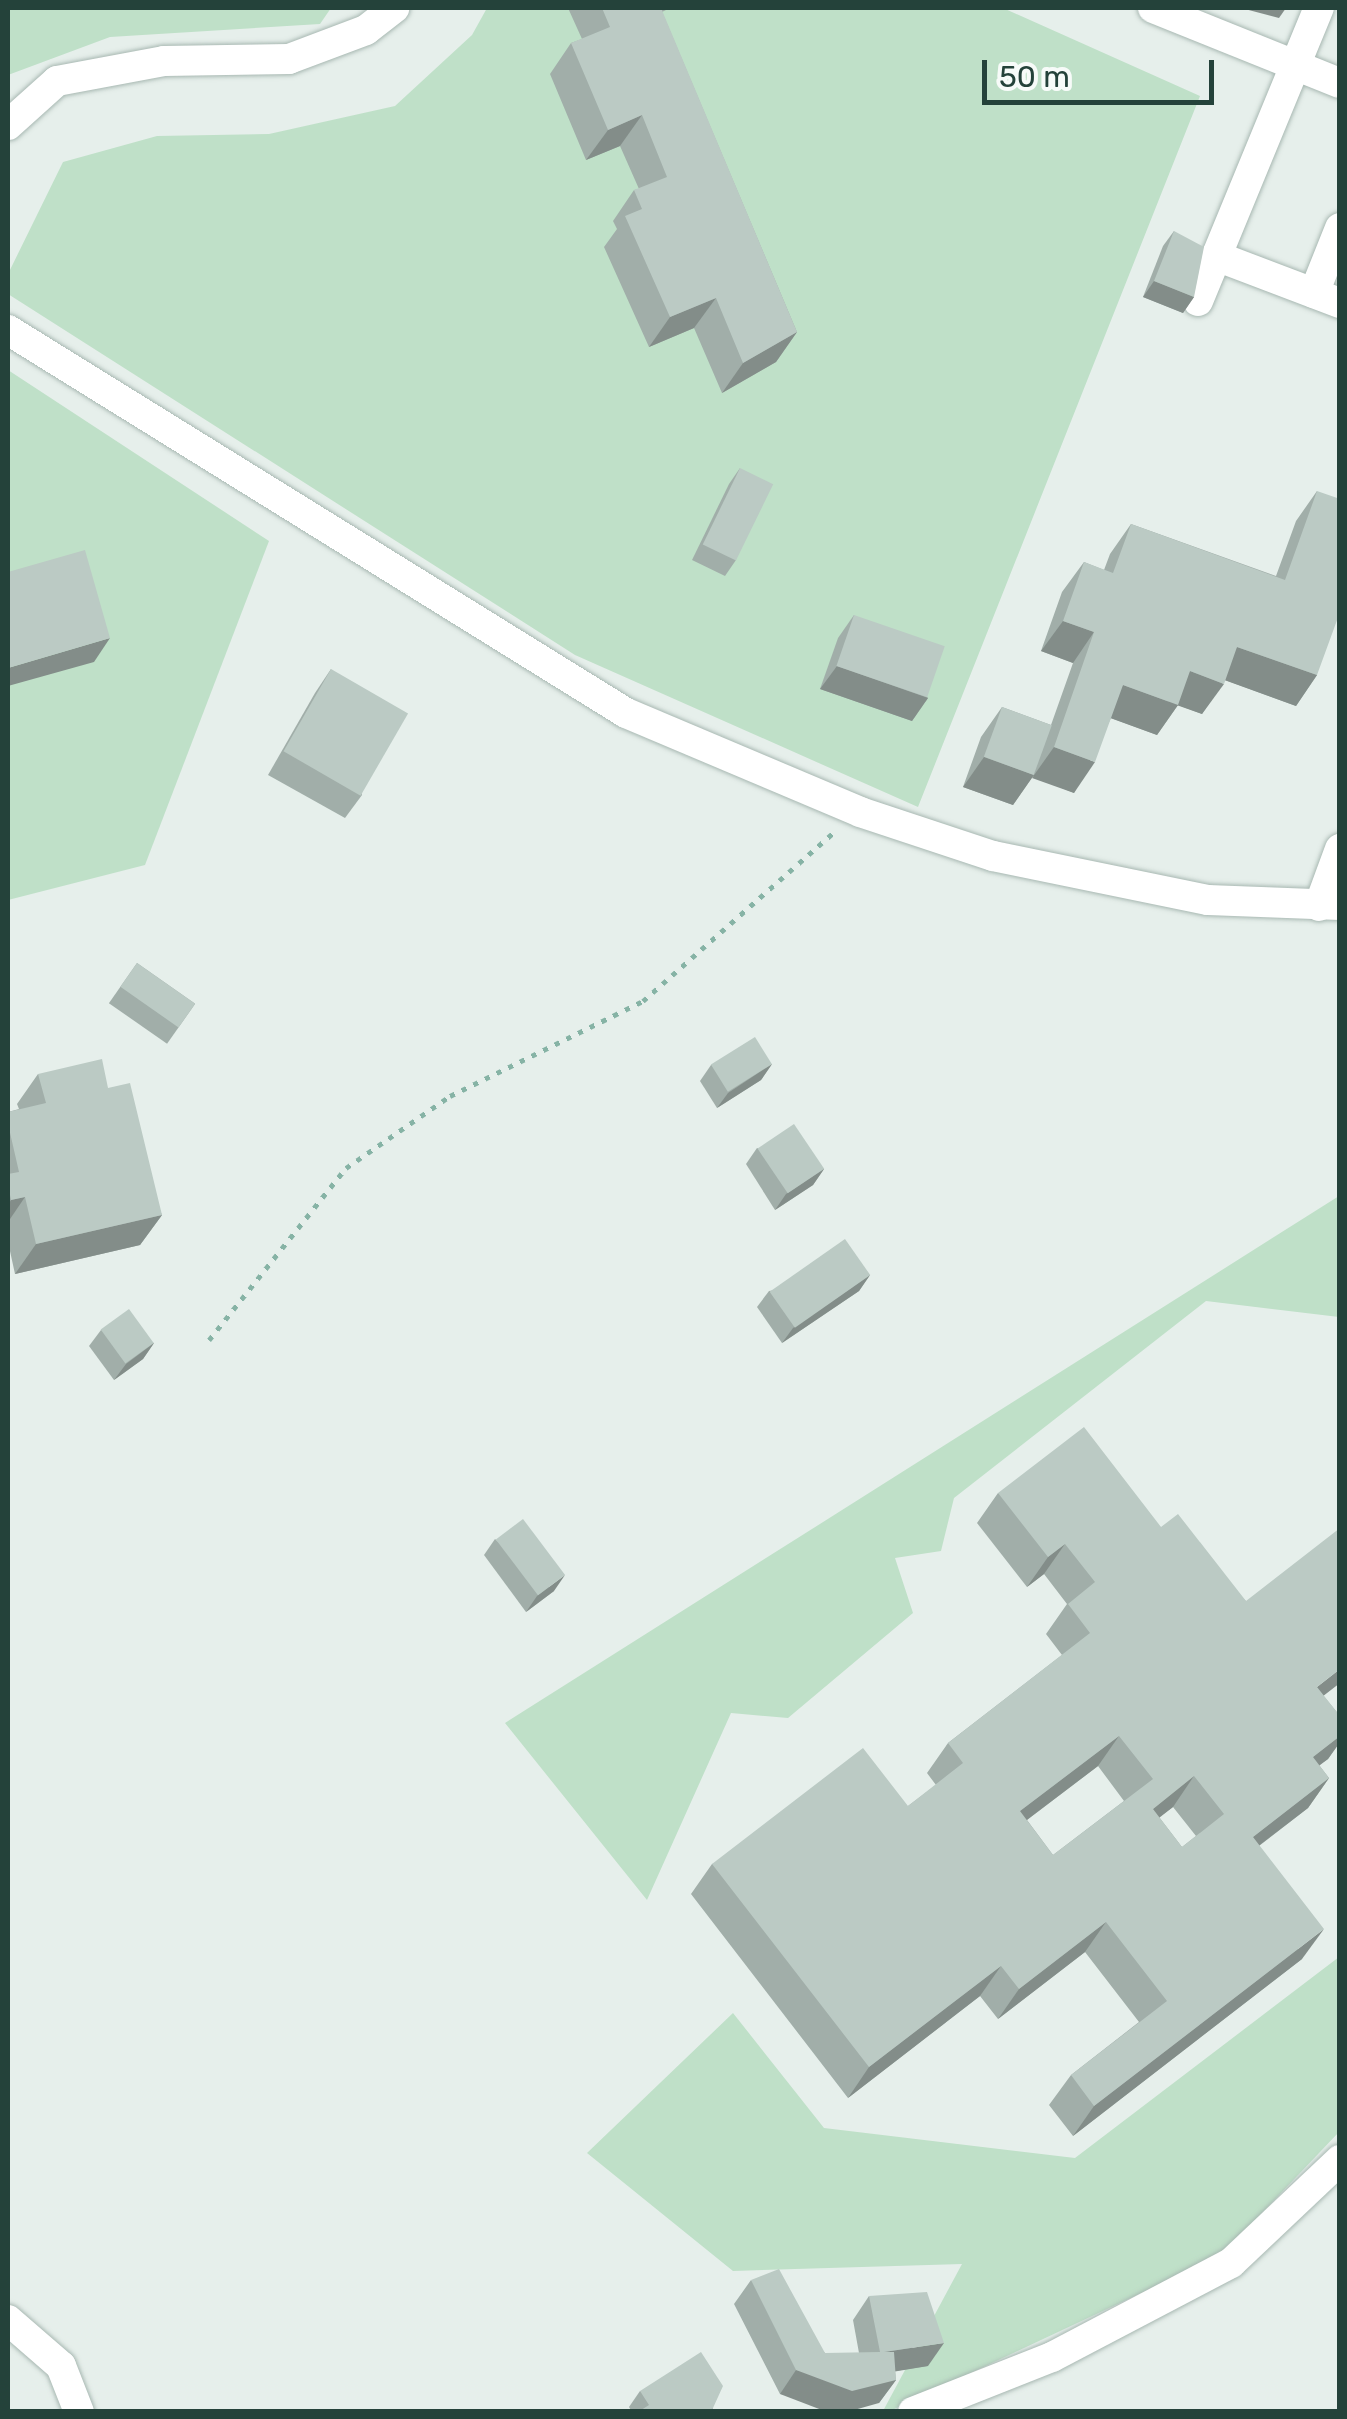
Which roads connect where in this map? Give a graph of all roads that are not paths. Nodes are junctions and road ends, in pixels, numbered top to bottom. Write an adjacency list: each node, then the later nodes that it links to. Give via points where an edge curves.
1 (394, 8): 6 (street, via 366,30 289,59 164,61 57,81)
2 (1153, 8): 4 (street)
3 (1318, 8): 4 (street)
4 (1294, 64): 5 (street); 8 (street)
5 (1340, 83)
6 (8, 125)
7 (1340, 228): 9 (street)
8 (1216, 256): 9 (street); 10 (street)
9 (1326, 298)
10 (1198, 301)
11 (8, 330): 13 (street, via 511,649 626,713 860,812 1136,890)
12 (1340, 849): 13 (street)
13 (1329, 905)
14 (1340, 2160): 17 (street, via 1230,2263 1052,2357)
15 (8, 2320): 16 (street, via 61,2366)
16 (78, 2412)
17 (913, 2412)

